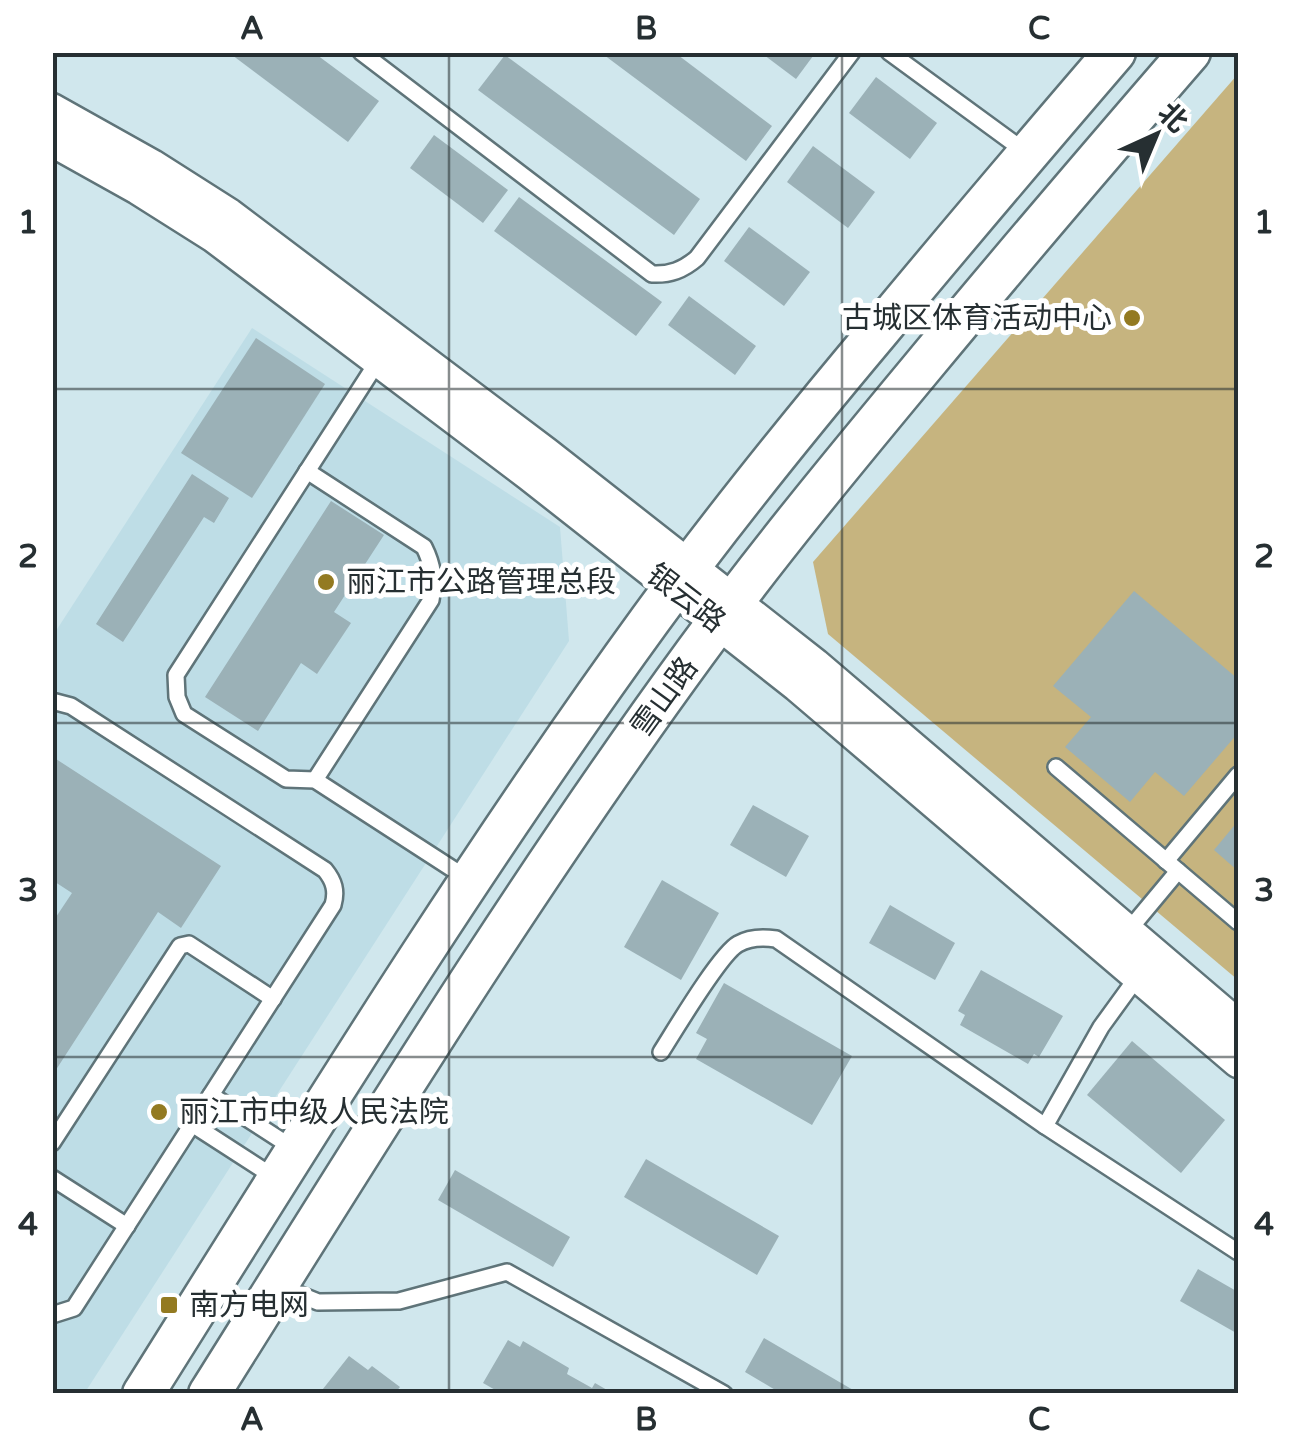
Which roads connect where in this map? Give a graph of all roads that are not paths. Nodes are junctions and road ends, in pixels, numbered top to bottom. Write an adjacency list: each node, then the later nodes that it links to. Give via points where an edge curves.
1 (362, 52): 2 (lane, via 652,274 672,273 697,258)
2 (852, 52)
3 (889, 52): 8 (lane)
4 (1115, 52): 8 (main road, 雪山路)
5 (1190, 52): 12 (main road, 雪山路, via 837,469)
6 (52, 109): 11 (street, 银云路, via 230,214 546,452)
7 (52, 141): 9 (street, 银云路, via 214,237)
8 (1028, 153): 11 (main road, 雪山路)
9 (378, 361): 10 (lane); 11 (street, 银云路)
10 (307, 471): 16 (lane, via 424,546 434,586); 16 (lane, via 176,675 176,686 184,714 286,779)
11 (682, 577): 12 (street, 银云路); 18 (main road, 雪山路)
12 (726, 612): 20 (street, 银云路, via 815,664); 21 (street, 银云路, via 798,686); 34 (main road, 雪山路, via 483,962)
13 (52, 702): 22 (lane, via 72,706 331,878 333,906)
14 (1056, 767): 17 (lane)
15 (1238, 775): 17 (lane)
16 (315, 780): 18 (lane)
17 (1172, 866): 19 (lane); 20 (lane)
18 (470, 881): 30 (main road, 雪山路)
19 (1238, 922)
20 (1128, 931): 23 (street, 银云路)
21 (1138, 976): 25 (street, 银云路); 28 (lane)
22 (273, 998): 26 (lane); 29 (lane, via 189,944 180,946)
23 (1238, 1025)
24 (661, 1052): 28 (lane, via 728,950 750,939 776,939)
25 (1238, 1062)
26 (211, 1095): 27 (lane); 30 (lane)
27 (192, 1124): 30 (lane); 32 (lane)
28 (1044, 1126): 33 (lane)
29 (52, 1143)
30 (287, 1165): 36 (main road, 雪山路)
31 (52, 1178): 32 (lane)
32 (126, 1226): 35 (lane, via 74,1308)
33 (1238, 1252)
34 (277, 1286): 37 (main road, 雪山路); 38 (lane, via 318,1302 399,1301 507,1272)
35 (52, 1314)
36 (143, 1394)
37 (209, 1394)
38 (724, 1394)

